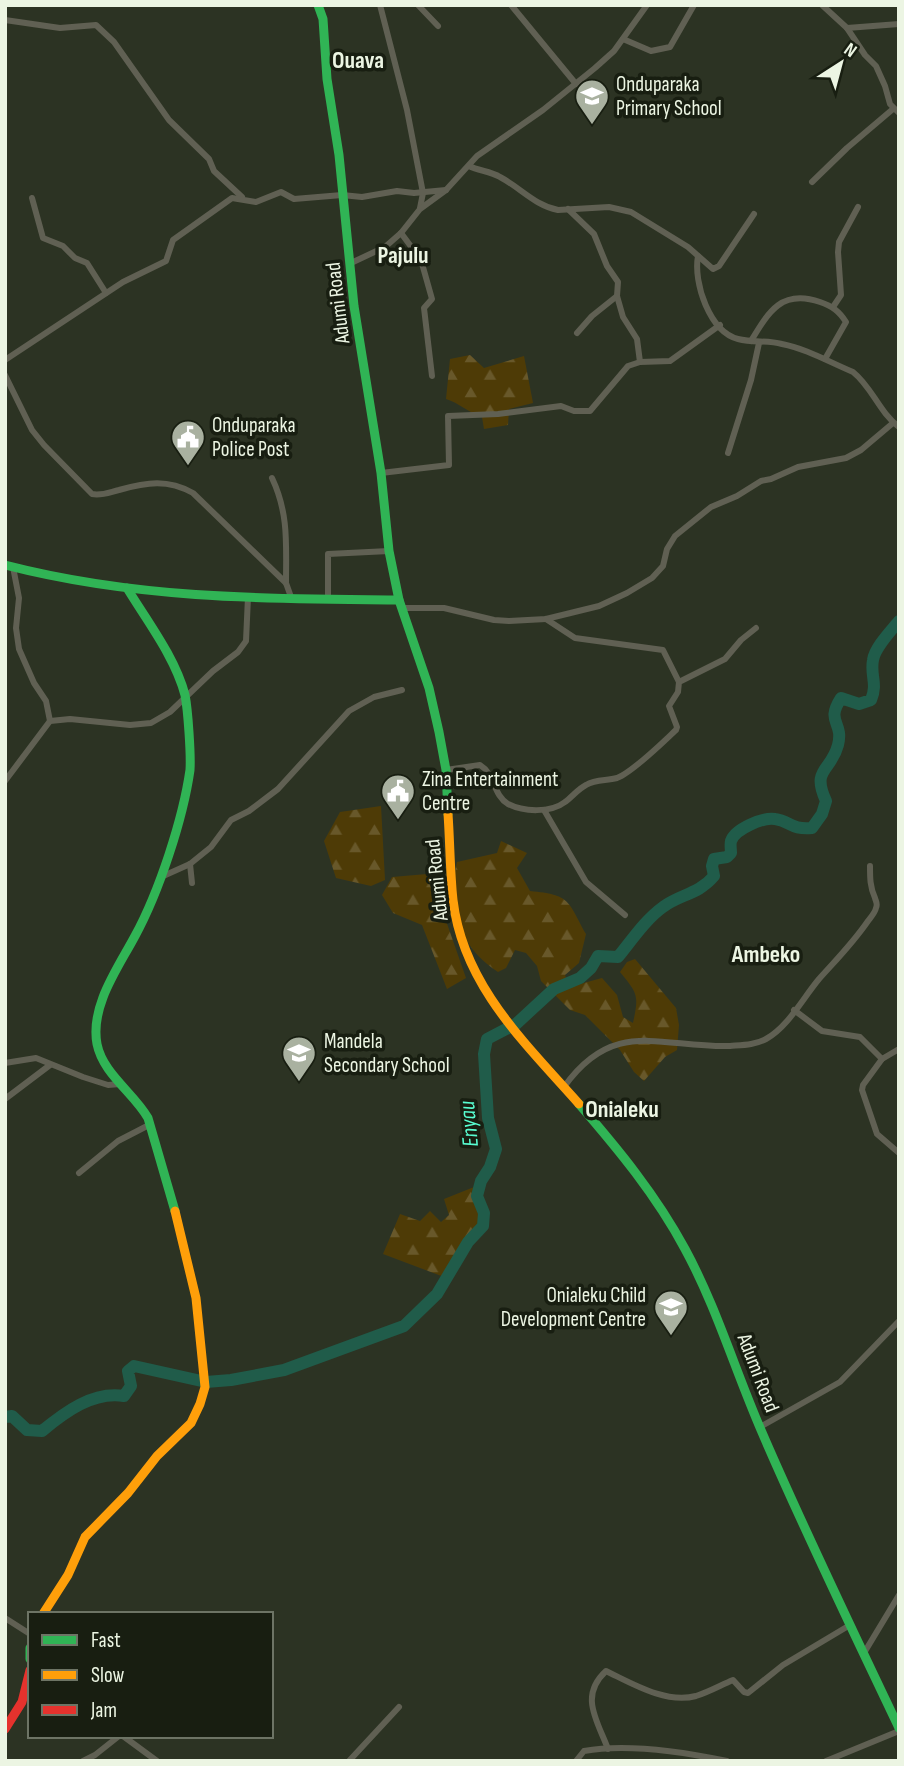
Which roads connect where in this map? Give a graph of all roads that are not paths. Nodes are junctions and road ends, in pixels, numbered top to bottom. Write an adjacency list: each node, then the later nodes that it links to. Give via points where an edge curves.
1 (326, 5): 8 (street)
2 (380, 5): 19 (street)
3 (418, 5): 11 (street)
4 (512, 5): 14 (street)
5 (647, 5): 13 (street)
6 (694, 5): 13 (street, via 670,47 651,51)
7 (822, 5): 12 (street)
8 (318, 6): 20 (main road, Adumi Road)
9 (5, 20): 22 (street, via 60,28 96,25 114,42 169,120)
10 (899, 24): 12 (street)
11 (438, 26)
12 (848, 28): 15 (street, via 878,70)
13 (623, 39): 14 (street)
14 (576, 83): 16 (street)
15 (896, 111): 17 (street, via 847,148)
16 (469, 166): 18 (street); 25 (street, via 498,176 542,205)
17 (812, 183)
18 (446, 190): 19 (street); 24 (street)
19 (422, 193): 20 (street); 24 (street)
20 (341, 195): 22 (street, via 294,199 281,192 256,202); 29 (main road, Adumi Road)
21 (32, 198): 30 (street, via 43,238 87,263)
22 (243, 199): 30 (street, via 232,198 173,240 166,261)
23 (858, 207): 32 (street, via 839,242 841,295)
24 (420, 209): 27 (street)
25 (568, 209): 28 (street, via 609,207 631,212); 31 (street, via 594,234 618,282)
26 (754, 214): 28 (street, via 716,269)
27 (401, 233): 29 (street); 40 (street, via 421,260 432,299 424,308)
28 (698, 257): 33 (street, via 703,302)
29 (351, 264): 43 (main road, Adumi Road)
30 (106, 293): 37 (street)
31 (617, 296): 34 (street); 38 (street, via 637,339)
32 (833, 307): 35 (street, via 811,299 788,299 769,313); 36 (street, via 846,324)
33 (720, 325): 35 (street, via 733,337); 38 (street, via 670,361)
34 (577, 333)
35 (755, 342): 36 (street, via 781,343); 42 (street, via 751,380)
36 (825, 359): 41 (street, via 860,378)
37 (5, 360)
38 (640, 362): 43 (street, via 620,372 590,411 561,406 448,416 449,465)
39 (5, 375): 47 (street, via 32,430 92,494 148,482 180,485)
40 (432, 376)
41 (896, 425): 53 (street, via 846,458 798,467 711,507 675,536 663,566 648,581 598,606)
42 (728, 453)
43 (381, 473): 45 (main road, Adumi Road)
44 (272, 478): 47 (street, via 285,516)
45 (389, 551): 51 (street, via 328,554); 52 (main road, Adumi Road)
46 (9, 566): 48 (main road); 58 (street, via 19,598 19,649 46,701)
47 (286, 583): 50 (street)
48 (127, 588): 49 (main road, via 195,597); 57 (main road, via 171,661)
49 (248, 597): 50 (main road); 57 (street, via 246,640)
50 (291, 597): 51 (main road)
51 (328, 599): 52 (main road)
52 (401, 604): 53 (street, via 494,620); 59 (main road, Adumi Road, via 429,688)
53 (546, 619): 55 (street, via 575,638 662,650)
54 (756, 628): 55 (street, via 725,659)
55 (679, 682): 61 (street, via 669,706 676,730 625,774 592,781 563,804)
56 (402, 690): 62 (street, via 378,695 349,711 278,789 230,820 211,847)
57 (186, 696): 58 (street, via 151,723); 64 (main road, via 190,768)
58 (50, 721): 60 (street)
59 (446, 770): 61 (street, via 480,765 505,802); 73 (main road, Adumi Road, via 456,921 481,986)
60 (5, 781)
61 (544, 810): 66 (street, via 586,882)
62 (190, 864): 64 (street); 65 (street)
63 (870, 866): 67 (street, via 877,908 849,948)
64 (160, 877): 72 (main road, via 97,1020 100,1055)
65 (192, 883)
66 (625, 915)
67 (794, 1010): 69 (street, via 822,1031 860,1037); 73 (street, via 774,1033 751,1045 628,1041 598,1054)
68 (899, 1049): 69 (street)
69 (882, 1059): 76 (street, via 862,1090 880,1138)
70 (5, 1063): 71 (street, via 36,1058)
71 (50, 1065): 72 (street, via 108,1085); 74 (street)
72 (120, 1084): 75 (main road, via 141,1106)
73 (564, 1087): 79 (main road, Adumi Road, via 625,1157 686,1251)
74 (5, 1099)
75 (149, 1125): 77 (street, via 118,1141); 81 (main road, via 196,1298 205,1387 191,1423 85,1537)
76 (899, 1153)
77 (79, 1173)
78 (899, 1321): 79 (street, via 840,1382)
79 (760, 1427): 83 (main road, Adumi Road)
80 (899, 1595): 85 (street)
81 (44, 1612)
82 (5, 1618): 84 (street)
83 (850, 1625): 85 (main road, Adumi Road); 92 (street, via 783,1665 748,1693 733,1680 696,1696 674,1696 652,1692 606,1671 598,1678 591,1704)
84 (28, 1633)
85 (864, 1653): 89 (main road, Adumi Road)
86 (28, 1678): 88 (main road, via 22,1702)
87 (398, 1707): 95 (street)
88 (5, 1729)
89 (899, 1730): 98 (street)
90 (118, 1738): 93 (street)
91 (124, 1738): 94 (street)
92 (608, 1749): 96 (street, via 584,1751); 97 (street)
93 (83, 1761)
94 (157, 1761)
95 (349, 1761)
96 (576, 1761)
97 (726, 1761)
98 (826, 1761)

